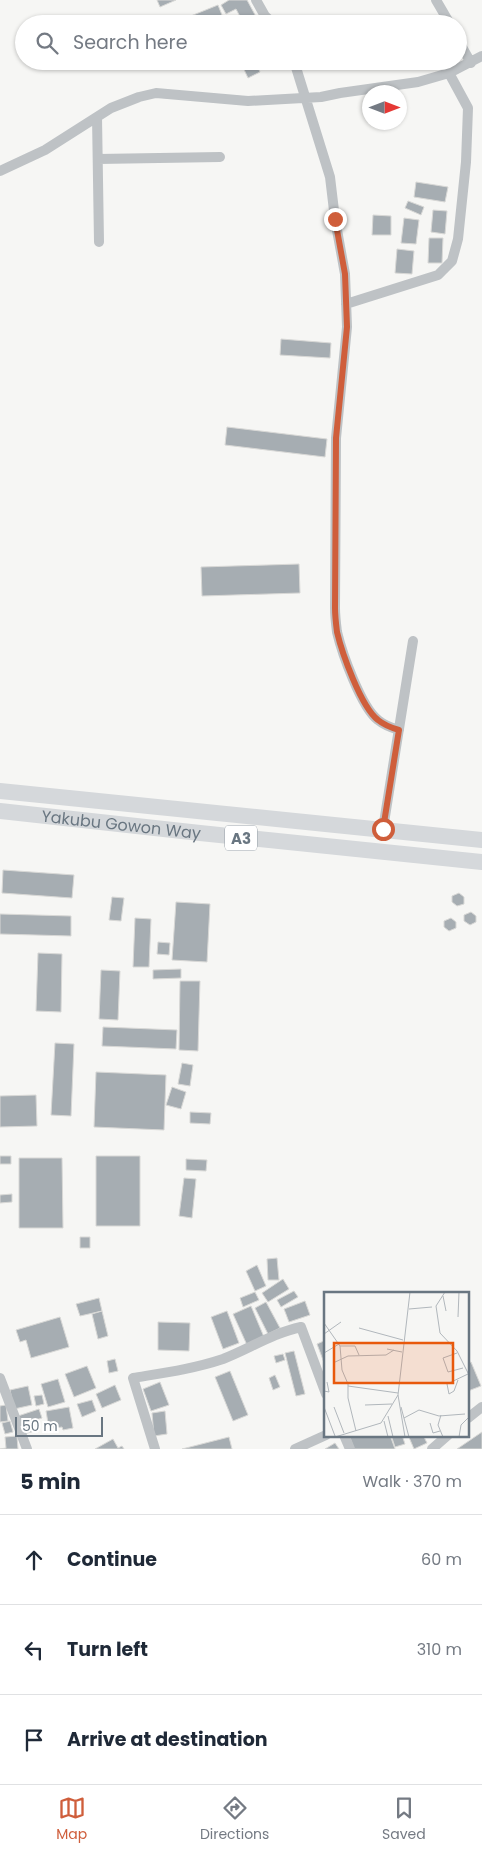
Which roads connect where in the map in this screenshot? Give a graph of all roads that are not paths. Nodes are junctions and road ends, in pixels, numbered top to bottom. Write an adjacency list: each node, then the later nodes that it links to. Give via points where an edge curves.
1 (256, 0): 3 (street)
2 (436, 0): 4 (street)
3 (264, 15)
4 (445, 15)
5 (467, 56): 7 (street)
6 (482, 56): 7 (street)
7 (471, 63): 8 (street)
8 (467, 65)
9 (296, 70): 12 (street)
10 (456, 70): 11 (street)
11 (450, 73): 12 (street, via 418,82); 18 (street, via 468,108 459,230 452,261 438,275)
12 (304, 98): 13 (street, via 248,101 156,93 111,108); 18 (street, via 330,177 345,274)
13 (97, 117): 15 (street); 16 (street, via 45,150)
14 (220, 157): 15 (street)
15 (98, 159): 17 (street)
16 (0, 171)
17 (99, 242)
18 (346, 304): 20 (street, via 347,327 336,438 337,630 344,657 365,705 377,720)
19 (413, 641): 20 (street)
20 (399, 730): 24 (street)
21 (0, 791): 23 (highway, Yakubu Gowon Way / A3)
22 (0, 811): 26 (highway, Yakubu Gowon Way / A3)
23 (314, 822): 24 (highway, Yakubu Gowon Way / A3); 26 (highway)
24 (383, 829): 25 (highway, Yakubu Gowon Way / A3)
25 (482, 840)
26 (312, 845): 27 (highway, Yakubu Gowon Way / A3)
27 (482, 862)
28 (0, 1378): 35 (street)
29 (324, 1389): 36 (street, via 301,1327 196,1367 133,1378)
30 (482, 1407): 31 (street)
31 (470, 1416)
32 (324, 1436): 37 (street)
33 (344, 1436): 38 (street)
34 (447, 1436): 39 (street)
35 (27, 1449)
36 (155, 1449)
37 (295, 1449)
38 (350, 1449)
39 (432, 1449)

